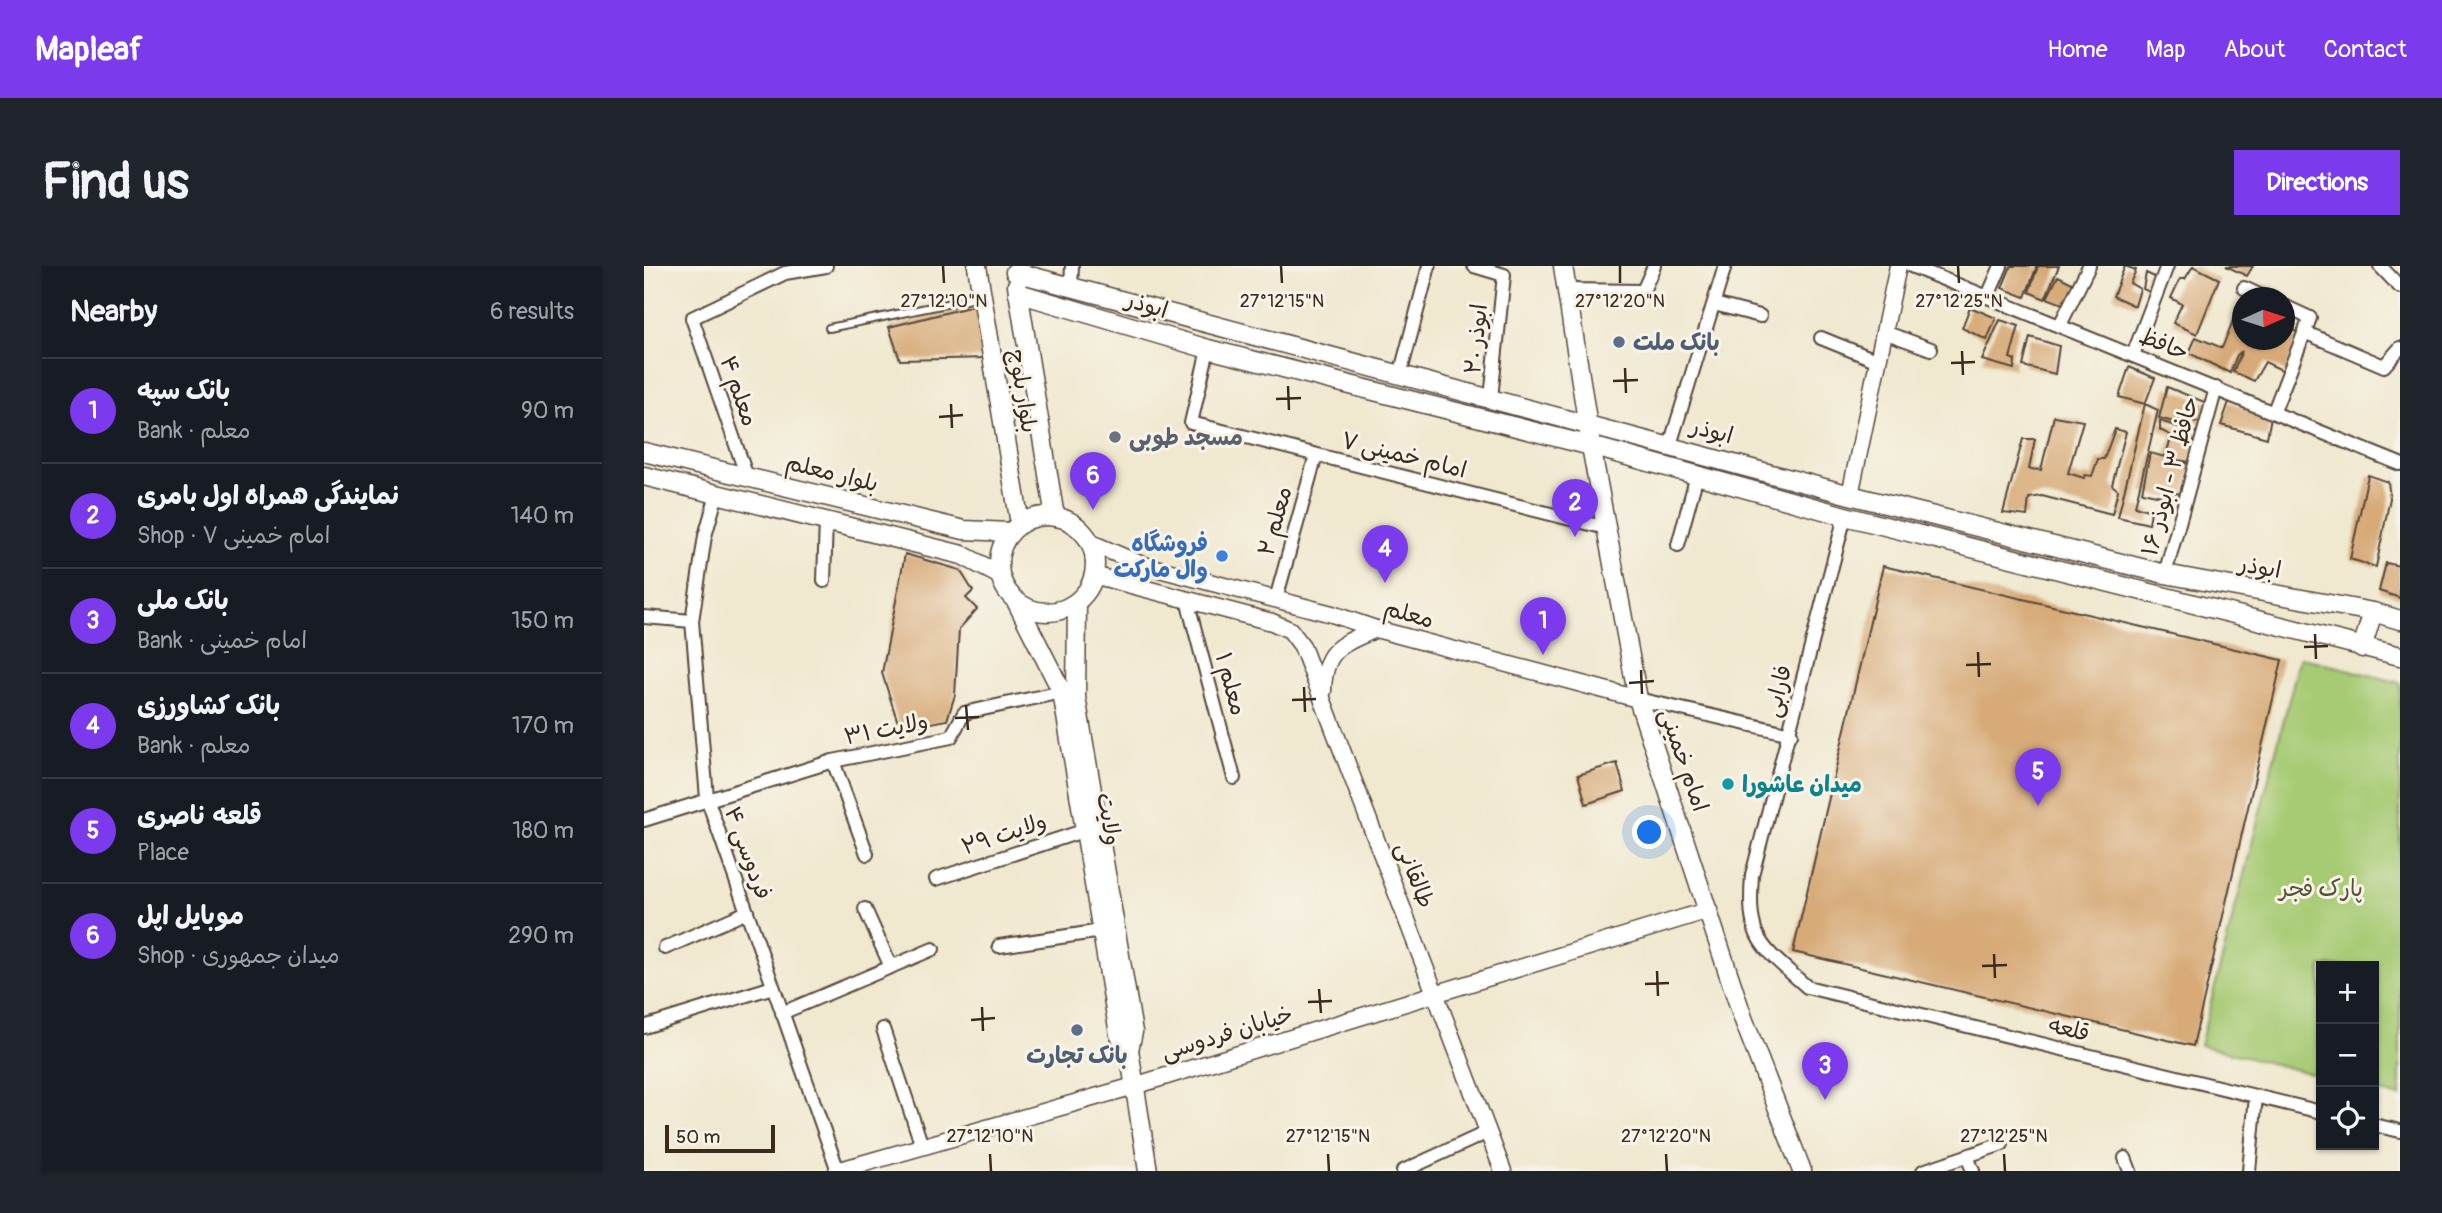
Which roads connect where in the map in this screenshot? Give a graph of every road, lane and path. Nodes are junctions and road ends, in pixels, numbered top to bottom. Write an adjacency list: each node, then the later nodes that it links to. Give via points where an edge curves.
1 (826, 266): 16 (street)
2 (977, 266): 21 (main road, بلوار بلوچ)
3 (1072, 266): 17 (street)
4 (1429, 266): 36 (street)
5 (1474, 266): 38 (street, ابوذر ۲۰, via 1504,275)
6 (1563, 266): 19 (main road, امام خمینی)
7 (1654, 266): 19 (street, via 1643,291)
8 (1725, 266): 23 (street)
9 (1898, 266): 28 (street)
10 (1912, 266): 22 (street, حافظ)
11 (2001, 266): 22 (street)
12 (2089, 266): 26 (street)
13 (2167, 266): 34 (street)
14 (2380, 266): 18 (street)
15 (1014, 269): 17 (main road, ابوذر); 20 (main road, بلوار بلوچ)
16 (784, 270): 48 (street, معلم ۴, via 692,318)
17 (1071, 287): 36 (main road, ابوذر)
18 (2400, 288)
19 (1567, 290): 40 (main road, امام خمینی)
20 (1018, 293): 32 (main road, ابوذر); 52 (main road, بلوار بلوچ)
21 (982, 296): 27 (lane); 54 (main road, بلوار بلوچ)
22 (1988, 296): 26 (street, حافظ)
23 (1714, 304): 25 (street); 41 (street)
24 (2295, 311): 29 (street, via 2310,318)
25 (1760, 316)
26 (2060, 325): 34 (street, حافظ)
27 (829, 328)
28 (1884, 332): 33 (street); 35 (street)
29 (2304, 332): 31 (street, via 2384,366); 39 (street)
30 (1821, 338): 35 (street)
31 (2400, 348)
32 (1208, 349): 42 (main road, ابوذر); 44 (street, امام خمینی ۷, via 1191,423)
33 (1931, 349)
34 (2133, 355): 37 (street, حافظ)
35 (1878, 361): 50 (street)
36 (1400, 375): 38 (main road, ابوذر)
37 (2216, 388): 39 (street, حافظ); 60 (street, حافظ ۳ - ابوذر ۱۶)
38 (1491, 398): 40 (main road, ابوذر)
39 (2274, 411): 45 (street, حافظ)
40 (1587, 422): 41 (main road, ابوذر); 42 (main road, امام خمینی)
41 (1670, 445): 50 (main road, ابوذر)
42 (1591, 446): 46 (main road, ابوذر); 55 (main road, امام خمینی)
43 (644, 452): 48 (main road, بلوار معلم)
44 (1315, 455): 55 (street, امام خمینی ۷); 62 (street, معلم ۲)
45 (2400, 464)
46 (1697, 475): 51 (main road, ابوذر); 57 (street)
47 (644, 476): 49 (main road, بلوار معلم)
48 (747, 477): 54 (main road, بلوار معلم, via 964,530)
49 (717, 494): 53 (main road, بلوار معلم); 69 (street, فردوسی ۴, via 705,536)
50 (1850, 495): 60 (main road, ابوذر)
51 (1845, 516): 71 (main road, ابوذر); 76 (street, فارابی)
52 (1055, 517): 54 (main road, via 1041,516); 56 (main road, via 1079,528)
53 (827, 520): 58 (main road, بلوار معلم, via 962,555); 61 (street)
54 (1015, 528): 58 (main road, via 999,558)
55 (1606, 528): 75 (main road, امام خمینی)
56 (1089, 542): 59 (main road); 62 (street, معلم, via 1140,564)
57 (1678, 545)
58 (1000, 575): 64 (main road)
59 (1093, 575): 63 (street); 65 (main road)
60 (2165, 575): 66 (main road, ابوذر)
61 (824, 581)
62 (1276, 599): 70 (street, معلم)
63 (1187, 600): 74 (street, طالقانی, via 1290,630 1302,646); 78 (street, معلم ۱)
64 (1017, 603): 65 (main road, via 1050,613); 73 (main road, ولایت)
65 (1077, 603): 73 (main road)
66 (2373, 612): 68 (main road, ابوذر); 71 (main road)
67 (644, 617): 69 (street)
68 (2400, 620)
69 (692, 621): 79 (street, فردوسی ۴)
70 (1376, 629): 74 (street, via 1344,643 1331,655 1324,668); 75 (street, معلم)
71 (2362, 648): 72 (main road, ابوذر)
72 (2400, 656)
73 (1069, 694): 77 (street, ولایت ۳۱, via 964,713 951,737); 81 (main road, ولایت); 98 (main road, ولایت, via 1133,1032)
74 (1323, 697): 94 (street, طالقانی)
75 (1638, 699): 76 (street); 85 (main road, امام خمینی)
76 (1791, 734): 93 (street, فارابی, via 1752,875 1749,912 1763,947)
77 (833, 761): 79 (street, ولایت ۳۱); 82 (street)
78 (1234, 778)
79 (707, 798): 80 (street, ولایت ۳۱); 86 (street, فردوسی ۴)
80 (644, 820)
81 (1086, 830): 83 (street, ولایت ۲۹); 87 (main road, ولایت)
82 (867, 854)
83 (936, 878)
84 (865, 909): 91 (street)
85 (1709, 910): 94 (street, خیابان فردوسی); 113 (main road, امام خمینی, via 1743,1018)
86 (747, 912): 89 (street); 92 (street, فردوسی ۴)
87 (1102, 931): 88 (street); 98 (main road, ولایت, via 1119,1034)
88 (999, 946)
89 (665, 948)
90 (933, 949): 91 (street)
91 (891, 967): 95 (street)
92 (773, 986): 95 (street, فردوسی ۴); 96 (street)
93 (1807, 987): 100 (street, قلعه)
94 (1435, 994): 99 (street, خیابان فردوسی); 104 (street, طالقانی)
95 (782, 1013): 109 (street, فردوسی ۴)
96 (644, 1027)
97 (883, 1029): 106 (street)
98 (1129, 1050): 99 (main road, ولایت)
99 (1134, 1086): 106 (street, خیابان فردوسی); 110 (main road, ولایت)
100 (2256, 1096): 101 (street, قلعه); 117 (street)
101 (2316, 1111)
102 (2379, 1126): 103 (street)
103 (2400, 1131)
104 (1488, 1132): 111 (street); 112 (street, طالقانی)
105 (2002, 1144): 107 (street)
106 (922, 1146): 109 (street, خیابان فردوسی)
107 (1967, 1156): 114 (street); 115 (street)
108 (2125, 1157): 116 (street)
109 (838, 1171)
110 (1148, 1171)
111 (1404, 1171)
112 (1503, 1171)
113 (1802, 1171)
114 (1923, 1171)
115 (1973, 1171)
116 (2130, 1171)
117 (2249, 1171)

